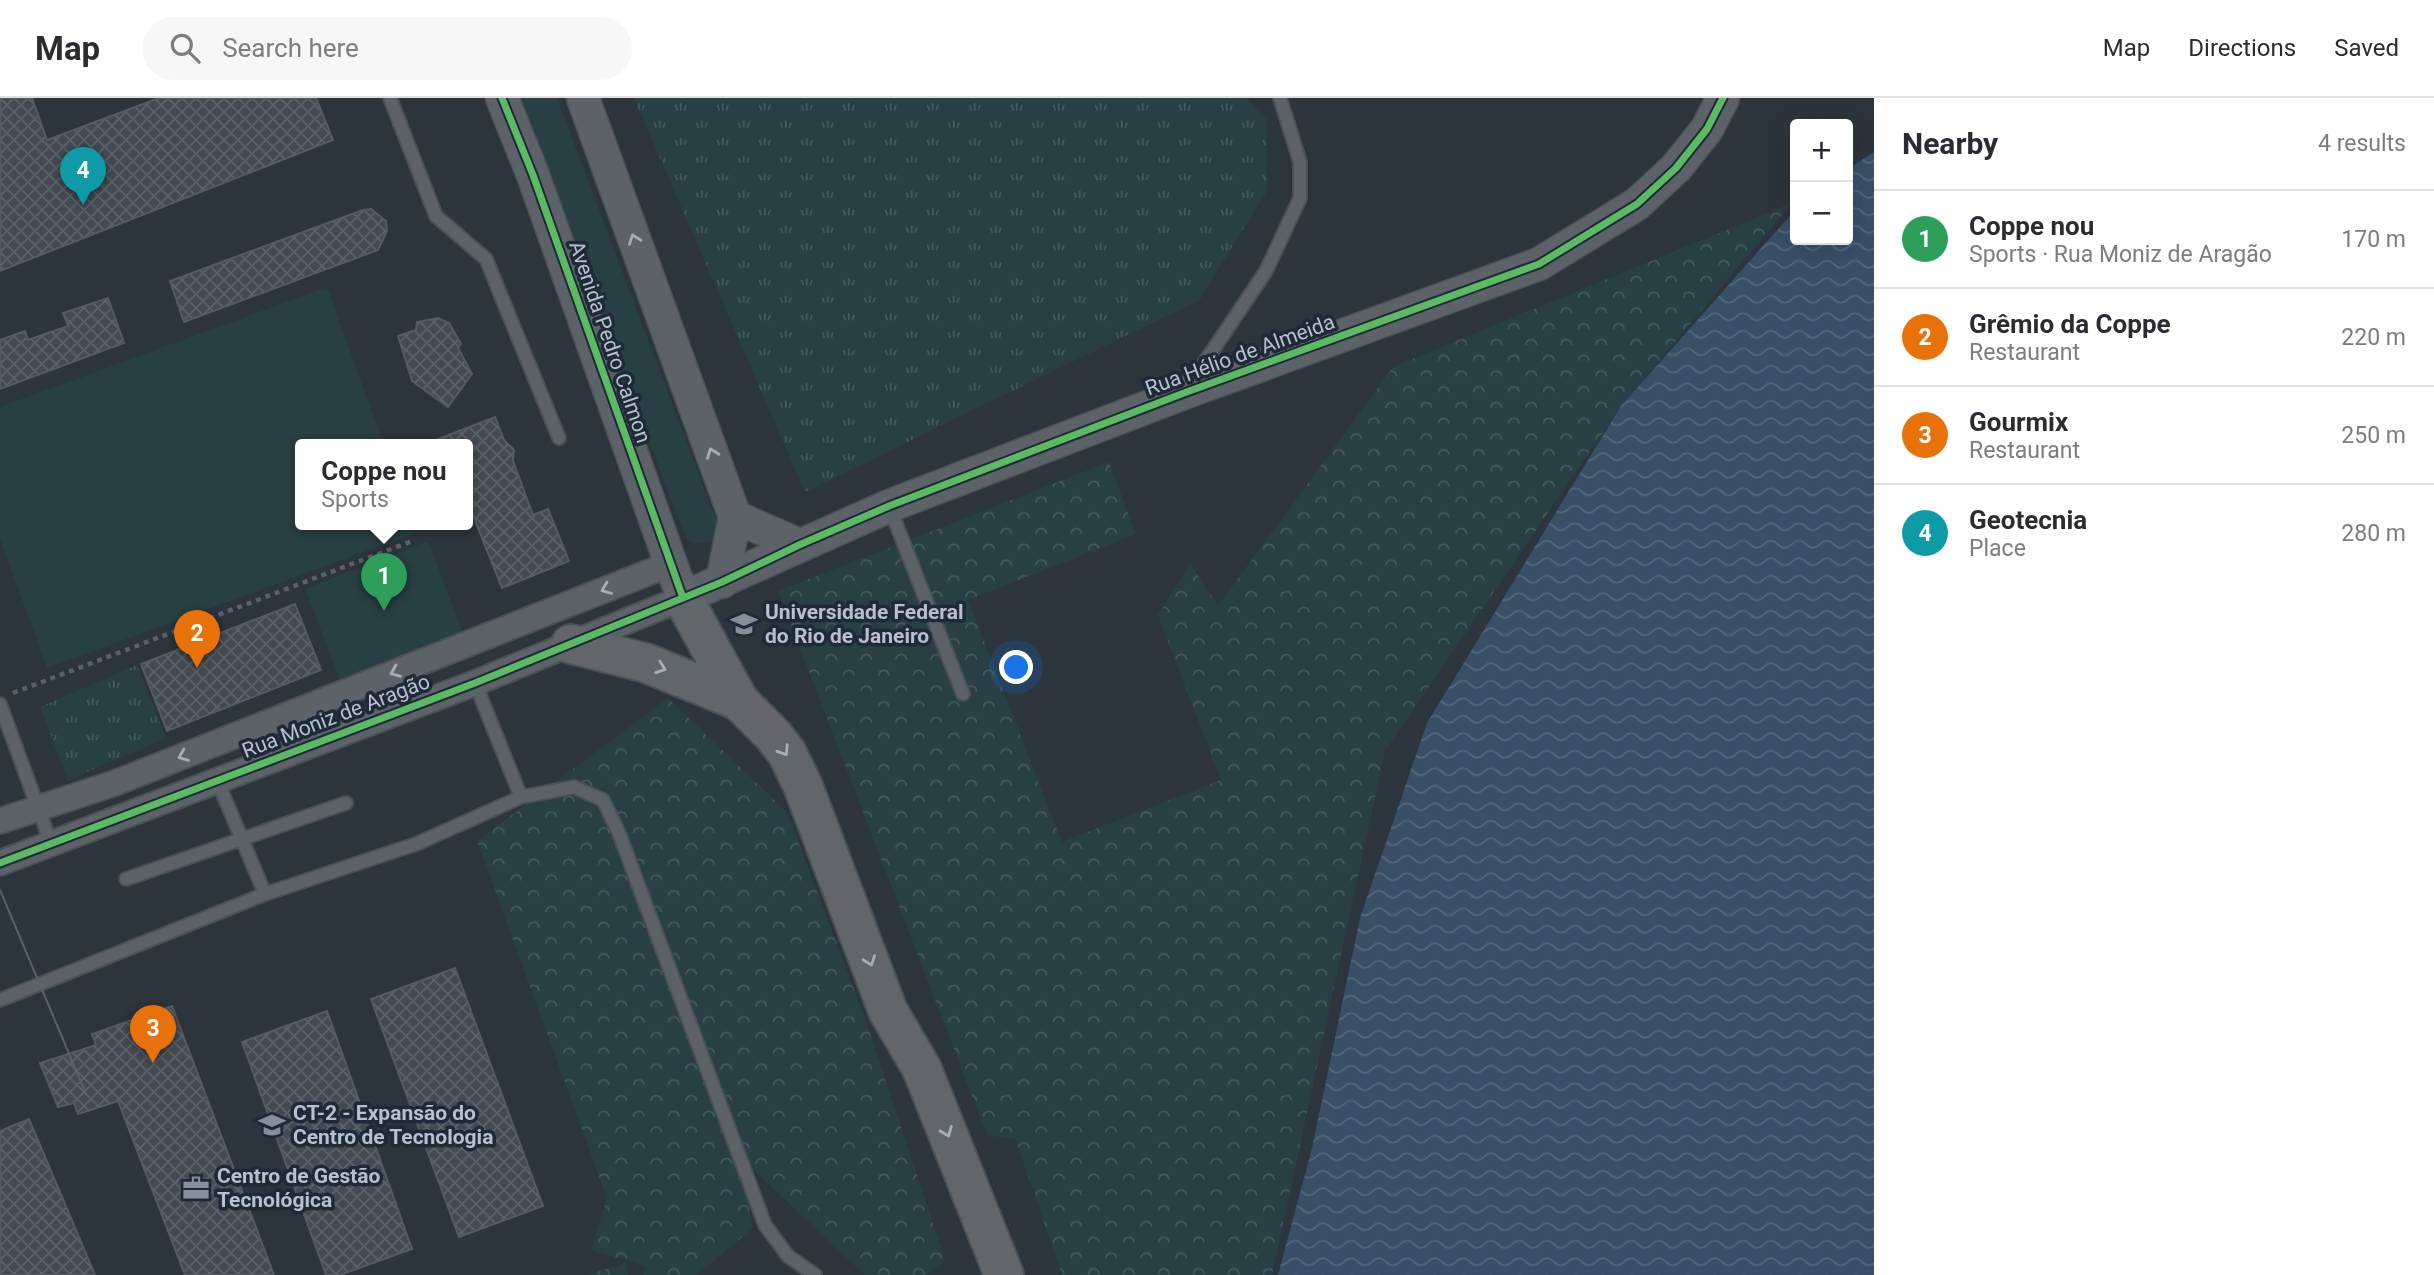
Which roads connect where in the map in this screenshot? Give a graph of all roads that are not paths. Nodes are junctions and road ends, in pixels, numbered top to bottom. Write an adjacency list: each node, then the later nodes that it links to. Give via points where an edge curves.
1 (390, 98): 7 (lane, via 436,216 486,259)
2 (502, 98): 11 (street, Avenida Pedro Calmon)
3 (583, 98): 9 (street, one-way to 3)
4 (1280, 98): 6 (lane, via 1300,162 1300,198 1266,271)
5 (1723, 98): 6 (street, Rua Hélio de Almeida, via 1707,129 1676,169 1637,204 1539,264)
6 (1184, 393): 8 (street, Rua Hélio de Almeida)
7 (559, 438)
8 (889, 506): 10 (street, Rua Hélio de Almeida); 15 (lane)
9 (735, 517): 10 (street); 12 (street)
10 (799, 545): 12 (street, Rua Hélio de Almeida)
11 (677, 581): 12 (street, Rua Hélio de Almeida); 13 (street, Rua Moniz de Aragão); 16 (highway); 21 (street, Rua Moniz de Aragão, one-way to 21)
12 (722, 582)
13 (571, 644): 14 (street, Rua Moniz de Aragão); 16 (highway, one-way to 16, via 646,663)
14 (475, 683): 18 (street, Rua Moniz de Aragão); 19 (lane)
15 (963, 694)
16 (739, 701): 29 (highway, one-way to 29, via 780,744 803,786 888,1011 922,1069)
17 (0, 704): 21 (lane)
18 (218, 780): 23 (lane); 24 (street, Rua Moniz de Aragão)
19 (521, 797): 27 (lane, via 416,844); 30 (lane, via 574,787 603,800 765,1226 789,1256)
20 (346, 803): 23 (lane)
21 (39, 808): 22 (street, Rua Moniz de Aragão); 24 (lane)
22 (0, 821)
23 (241, 837): 26 (lane); 27 (lane)
24 (51, 843): 25 (street, Rua Moniz de Aragão)
25 (0, 863)
26 (126, 879)
27 (265, 894): 28 (lane)
28 (0, 1000)
29 (969, 1221): 31 (highway); 32 (highway)
30 (815, 1275)
31 (977, 1275)
32 (1004, 1275)

